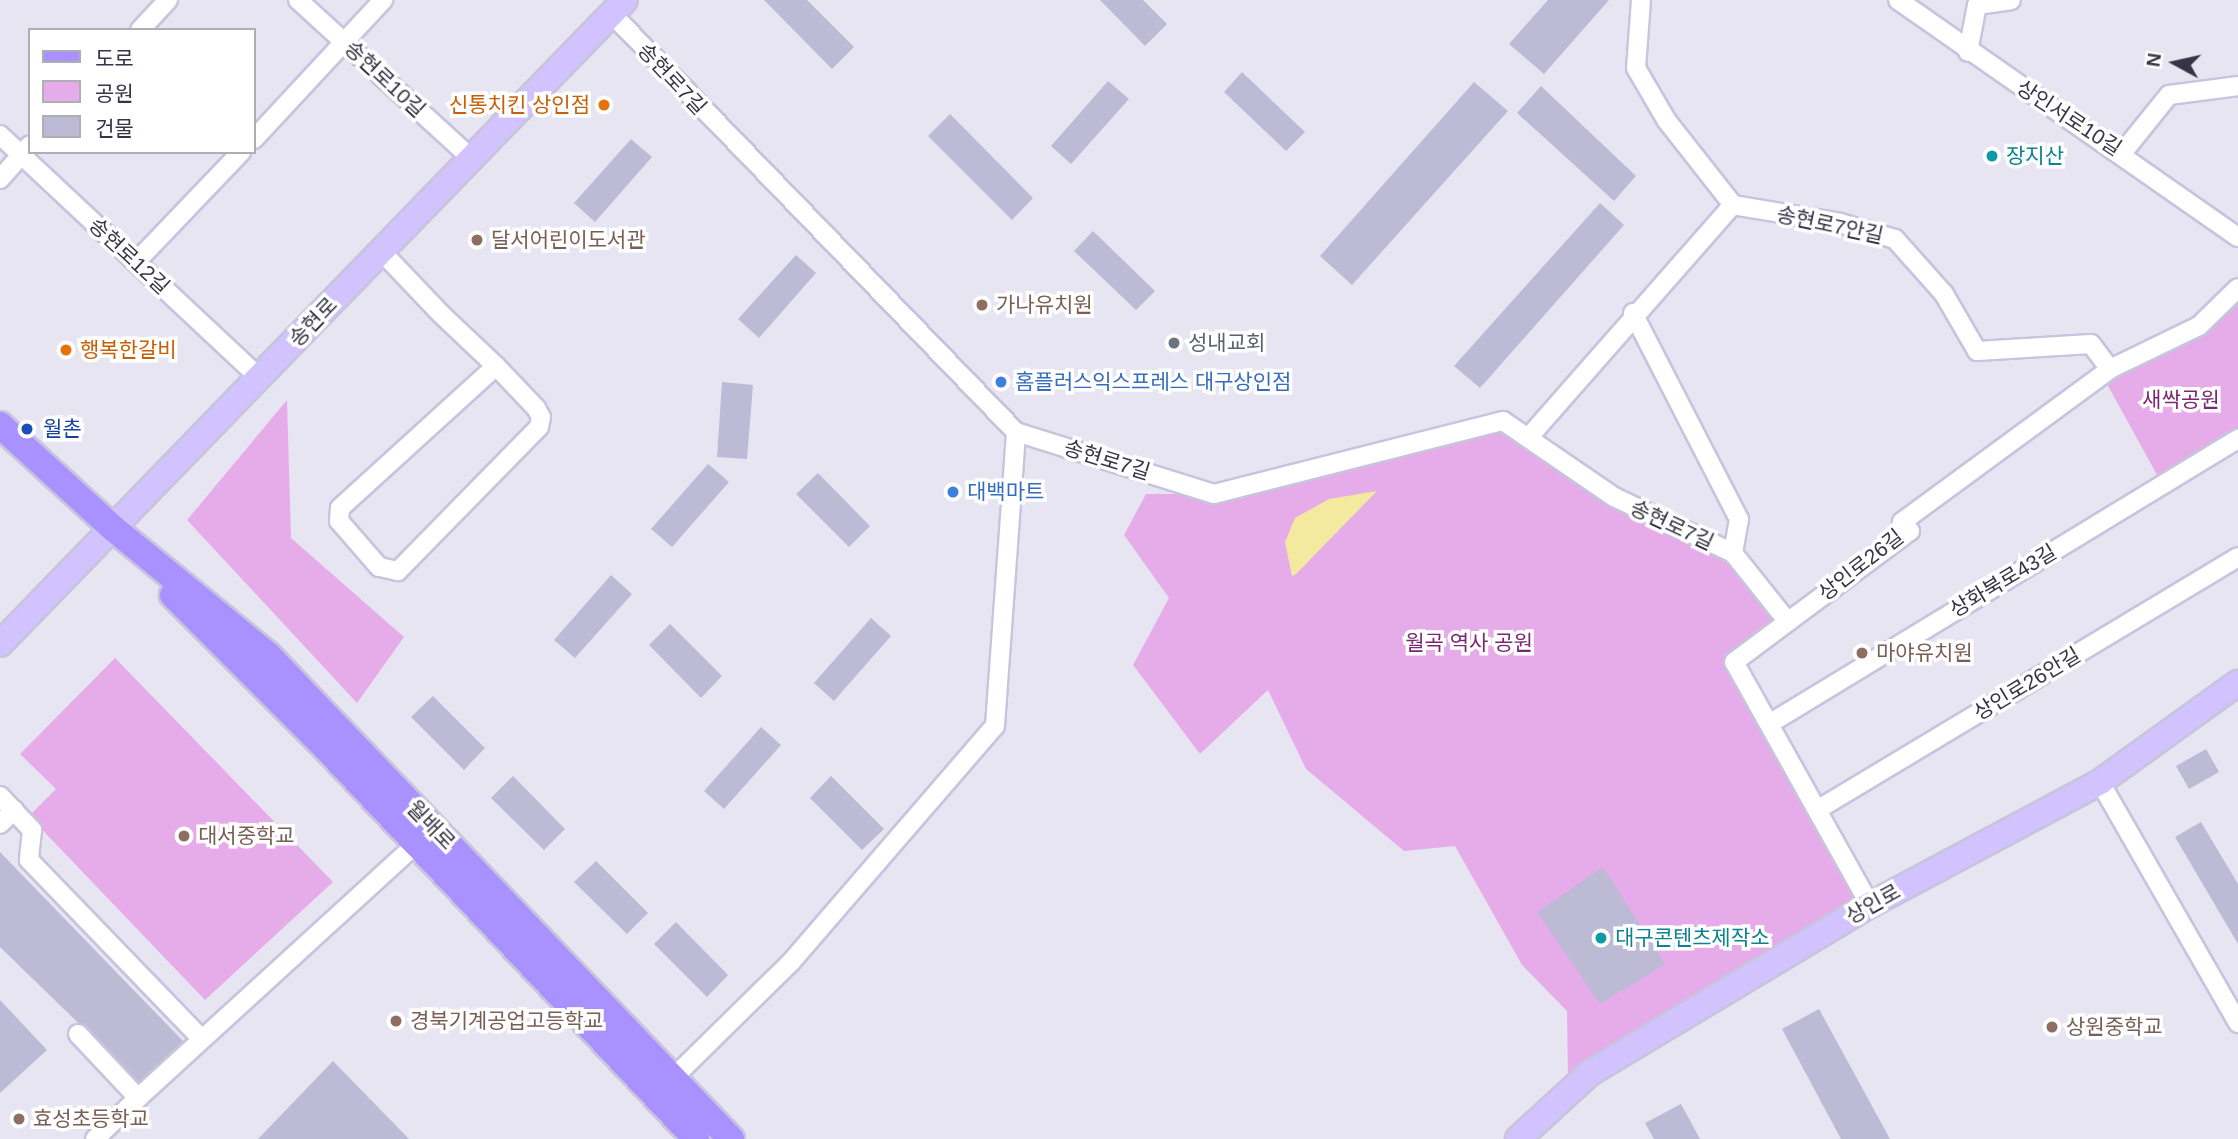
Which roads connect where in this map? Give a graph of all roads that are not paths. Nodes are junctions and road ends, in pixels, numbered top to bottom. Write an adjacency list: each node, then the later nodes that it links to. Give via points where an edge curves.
1 (168, 0): 8 (street)
2 (298, 0): 9 (street, 송현로10길)
3 (383, 0): 9 (street)
4 (1641, 0): 20 (street, via 1636,68 1667,121)
5 (1898, 0): 10 (street, 상인서로10길)
6 (2011, 0): 10 (street, via 1977,5)
7 (619, 7): 18 (main road, 송현로); 30 (street, 송현로7길)
8 (142, 28)
9 (345, 43): 13 (street); 18 (street, 송현로10길)
10 (1968, 52): 15 (street, 상인서로10길)
11 (2238, 86): 15 (street, via 2169,95)
12 (0, 135): 14 (street, 송현로12길)
13 (256, 137)
14 (25, 150): 19 (street)
15 (2123, 152): 21 (street, 상인서로10길)
16 (29, 154): 23 (street, 송현로12길)
17 (239, 154): 23 (street)
18 (471, 159): 22 (main road, 송현로)
19 (0, 179)
20 (1733, 205): 25 (street); 27 (street, 송현로7안길, via 1840,223 1895,239 1944,294 1977,351 2091,344)
21 (2238, 237)
22 (381, 251): 26 (street); 28 (main road, 송현로)
23 (136, 262): 28 (street, 송현로12길)
24 (2238, 288): 27 (street, 상인로26길, via 2199,326)
25 (1633, 313): 31 (street); 34 (street, 송현로7길, via 1739,519)
26 (496, 366): 26 (street, via 536,408 539,426 398,571 389,572 339,521 340,508)
27 (2110, 369): 36 (street, 상인로26길, via 1902,522 1910,531)
28 (259, 377): 33 (main road, 송현로)
29 (0, 425): 33 (main road, 월배로)
30 (1016, 432): 31 (street, 송현로7길, via 1214,494 1503,421); 50 (street, via 995,726 791,962)
31 (1528, 438): 34 (street, 송현로7길, via 1614,498)
32 (2238, 439): 39 (street, 상화북로43길)
33 (114, 528): 37 (main road, 송현로); 45 (main road, 월배로); 50 (main road, 월배로, via 268,655)
34 (1733, 553): 36 (street, 송현로7길)
35 (2238, 557): 43 (street, 상인로26안길)
36 (1787, 622): 39 (street, 상인로26길, via 1734,662)
37 (0, 644)
38 (2238, 683): 40 (main road, 상인로)
39 (1769, 724): 43 (street, 상인로26길)
40 (2100, 782): 46 (main road, 상인로); 47 (street)
41 (0, 796): 42 (street)
42 (13, 810): 44 (street); 49 (street, via 32,830 29,860)
43 (1817, 810): 46 (street, 상인로26길)
44 (0, 824)
45 (415, 845): 49 (street); 53 (main road, 월배로)
46 (1870, 905): 55 (main road, 상인로, via 1590,1073)
47 (2238, 1023)
48 (78, 1034): 51 (street)
49 (201, 1038): 51 (street)
50 (674, 1077): 54 (main road, 월배로)
51 (138, 1098): 52 (street)
52 (95, 1139)
53 (696, 1139)
54 (732, 1139)
55 (1518, 1139)

